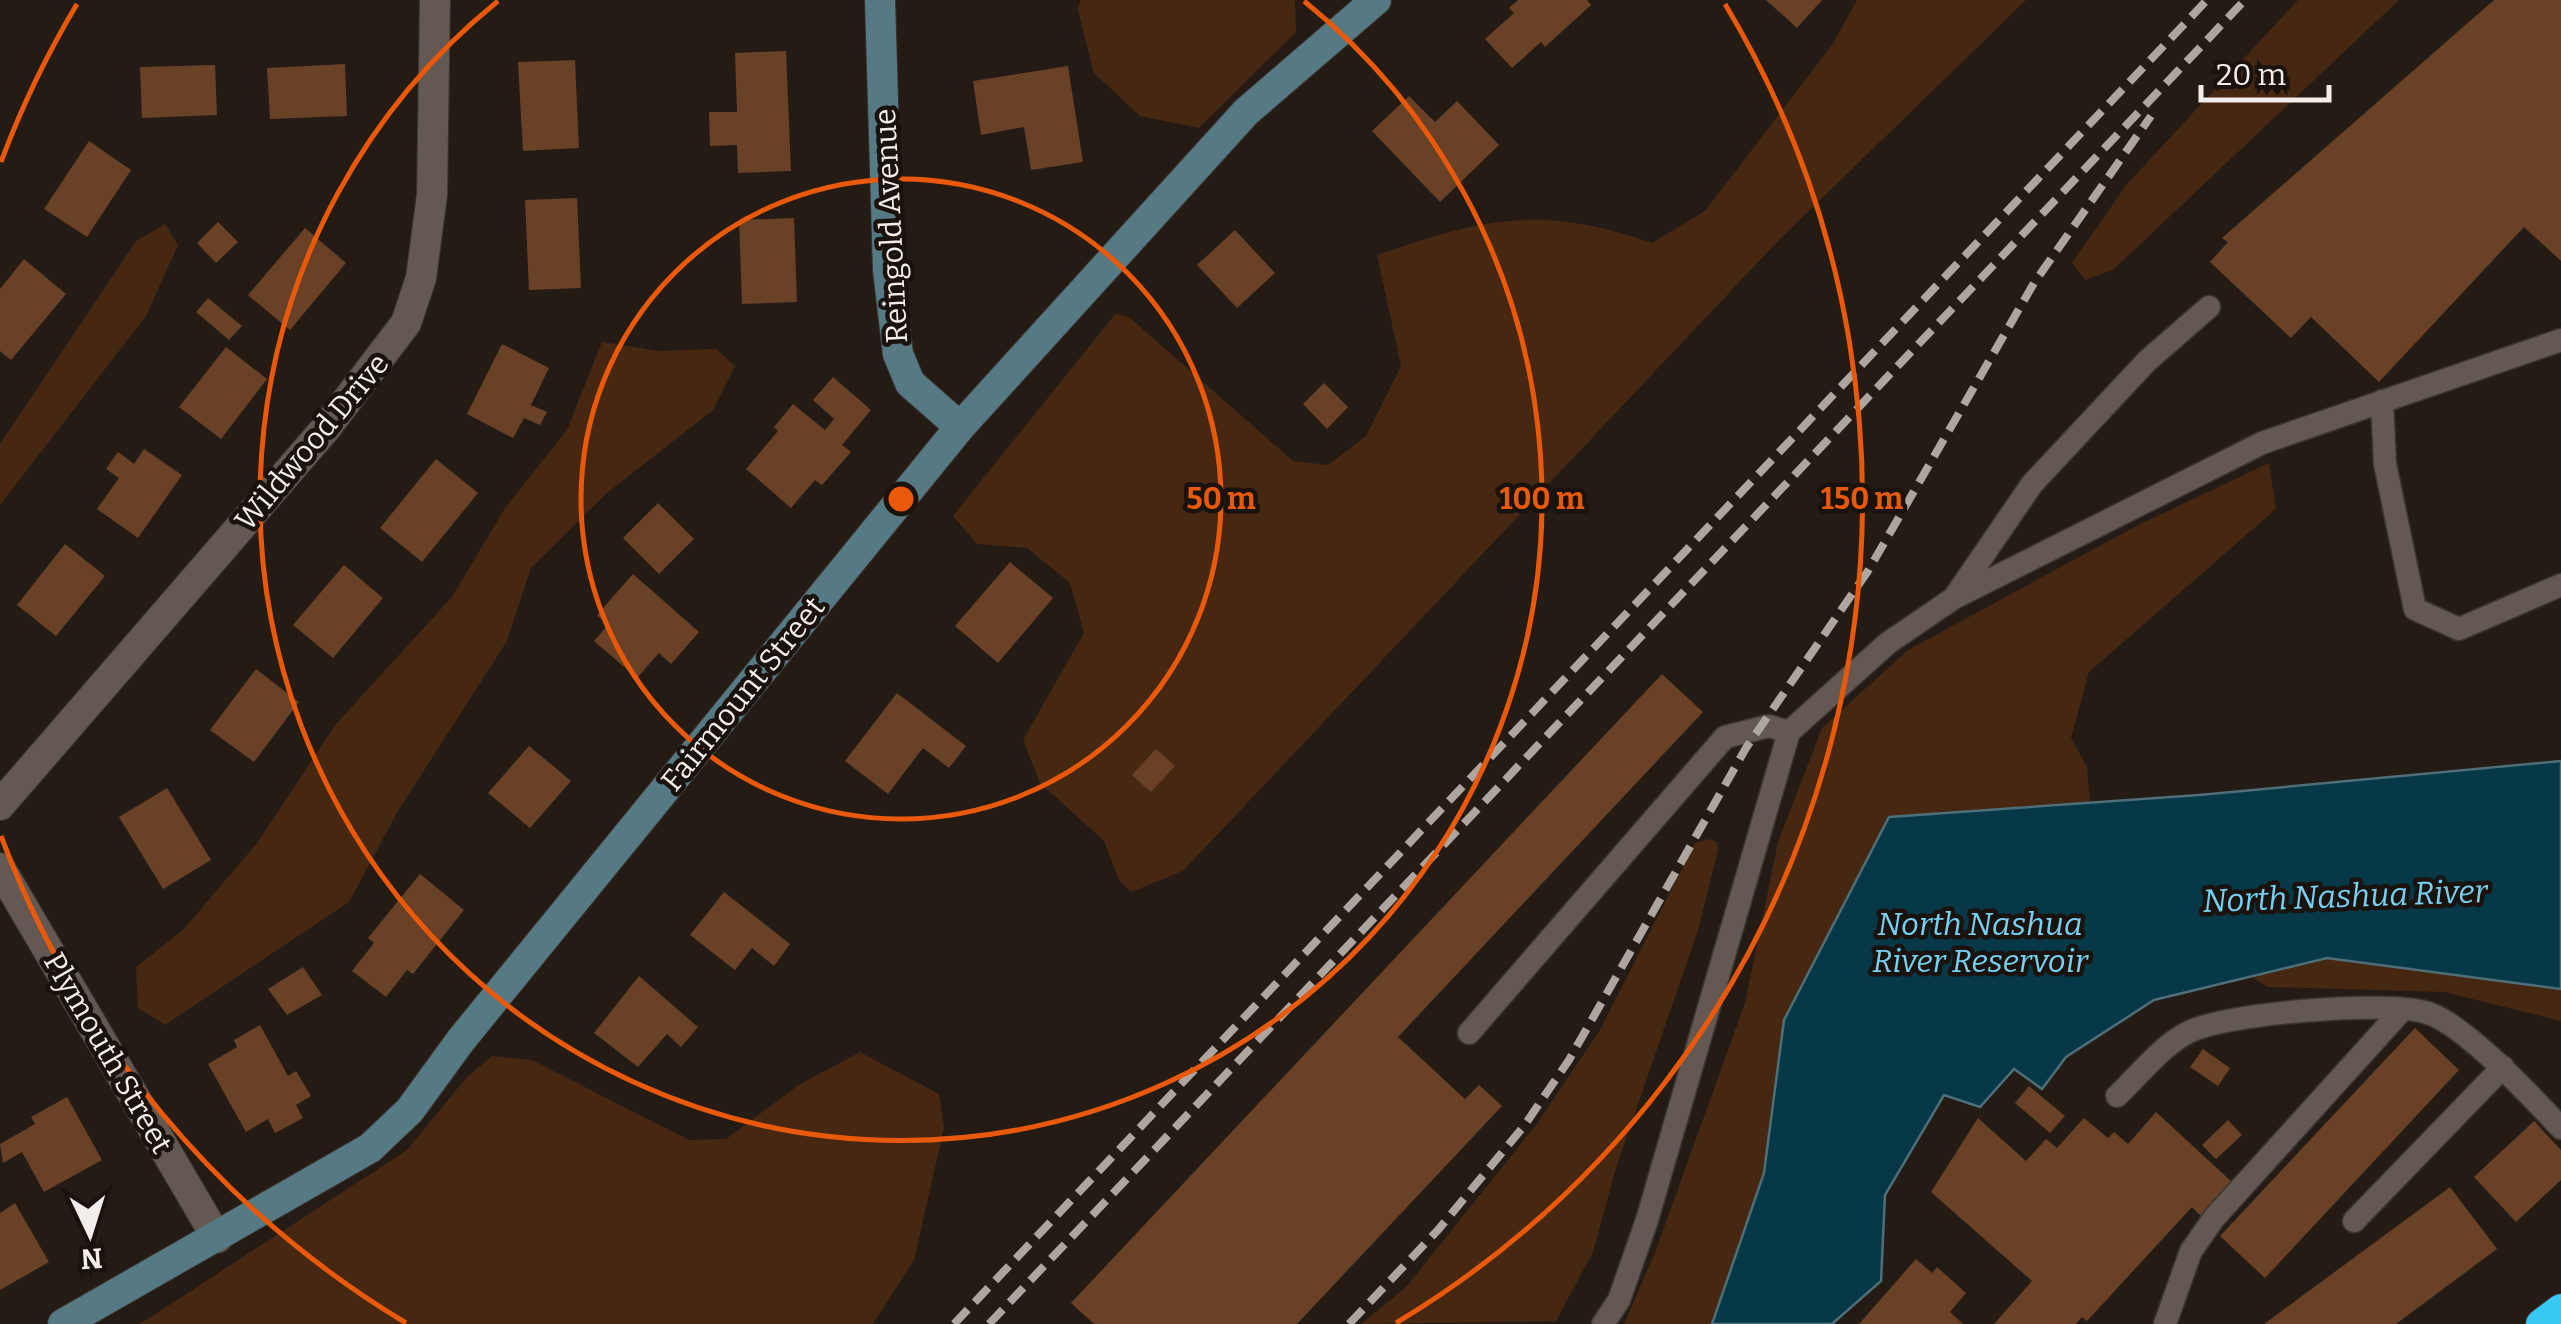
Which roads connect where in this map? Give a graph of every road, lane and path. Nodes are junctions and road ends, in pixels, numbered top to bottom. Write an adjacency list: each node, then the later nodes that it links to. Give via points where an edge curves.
1 (434, 0): 11 (street, Wildwood Drive, via 432,195 421,278 406,323 318,437)
2 (880, 0): 7 (main road, Reingold Avenue, via 888,258 898,354 910,383)
3 (1376, 0): 7 (main road, Fairmount Street, via 1246,112)
4 (2209, 307): 9 (lane, via 2032,484)
5 (2561, 340): 6 (lane)
6 (2382, 402): 8 (lane, via 2384,464 2415,609 2459,629); 9 (lane, via 2262,442)
7 (960, 427): 19 (main road, Fairmount Street, via 410,1110 370,1148)
8 (2561, 585)
9 (1954, 598): 10 (lane, via 1888,643)
10 (1790, 732): 14 (lane, via 1769,726 1725,737); 22 (lane, via 1647,1220 1619,1300)
11 (0, 805)
12 (0, 868): 19 (street, Plymouth Street)
13 (2402, 1010): 15 (lane, via 2429,1013); 16 (lane, via 2322,1010 2206,1024 2182,1036); 23 (lane, via 2214,1218 2191,1251)
14 (1469, 1032)
15 (2503, 1067): 17 (lane); 18 (lane)
16 (2117, 1096)
17 (2561, 1128)
18 (2354, 1221)
19 (217, 1238): 21 (main road, Fairmount Street)
20 (2561, 1309): 24 (highway)
21 (63, 1324)
22 (1603, 1324)
23 (2165, 1324)
24 (2540, 1324)

